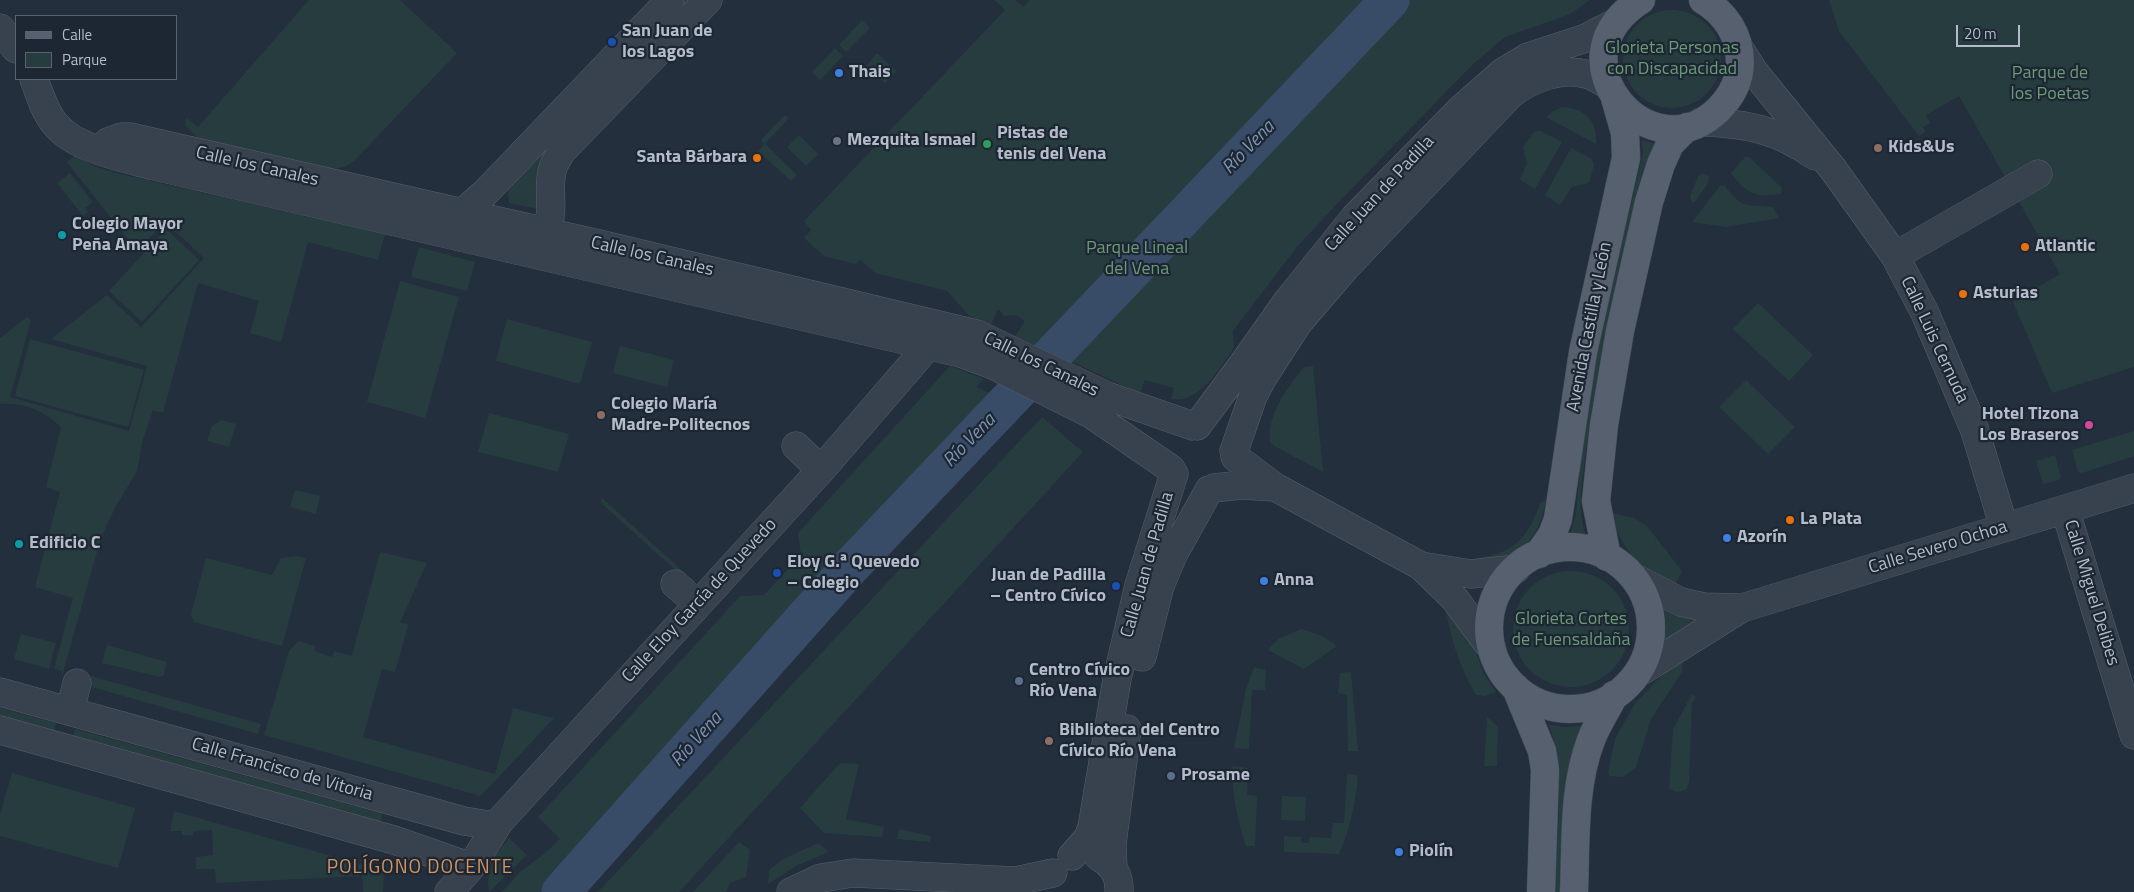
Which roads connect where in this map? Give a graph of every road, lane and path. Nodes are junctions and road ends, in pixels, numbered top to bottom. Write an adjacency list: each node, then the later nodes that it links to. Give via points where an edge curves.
1 (670, 0): 14 (street)
2 (708, 0): 17 (street, via 562,151 553,168)
3 (1641, 0): 5 (main road)
4 (1703, 0): 6 (main road)
5 (1614, 23): 10 (main road, via 1605,47 1605,73); 28 (street, Calle Juan de Padilla, via 1586,38 1528,57 1503,72 1461,109 1355,217 1289,298)
6 (1733, 24): 11 (main road, via 1740,63 1738,78 1724,104 1714,114); 13 (street, Calle Luis Cernuda, via 1755,73)
7 (0, 28): 8 (street)
8 (15, 48)
9 (34, 80): 12 (street, Calle los Canales, via 54,123 62,132)
10 (1611, 91): 11 (main road, via 1626,110 1646,123 1670,129); 30 (street, Calle Juan de Padilla, via 1588,74 1561,73 1543,77 1511,94 1346,267 1298,324 1260,383); 38 (main road, Avenida Castilla y León, via 1625,133 1626,158 1585,343 1558,519)
11 (1694, 124): 13 (street, Calle Luis Cernuda, via 1733,122 1761,128 1786,138); 39 (main road, Avenida Castilla y León, via 1670,144 1655,183 1616,350 1596,501)
12 (104, 152): 16 (street, Calle los Canales, via 154,166); 16 (street, Calle los Canales, via 108,142 122,137)
13 (1833, 169): 23 (street, Calle Luis Cernuda)
14 (505, 173): 18 (street); 19 (street, via 496,198)
15 (2038, 174): 23 (street)
16 (353, 200): 18 (street, Calle los Canales); 22 (street, Calle los Canales)
17 (552, 202): 20 (street); 21 (street, via 565,222)
18 (462, 214): 19 (street, Calle los Canales)
19 (494, 221): 20 (street, Calle los Canales); 22 (street, via 498,235)
20 (544, 232): 21 (street, Calle los Canales); 22 (street, via 533,243)
21 (603, 245): 24 (street, Calle los Canales)
22 (512, 249): 25 (street, Calle los Canales)
23 (1895, 256): 37 (street, Calle Luis Cernuda, via 1925,313 1975,431)
24 (965, 331): 25 (street, Calle Eloy García de Quevedo, via 941,333); 26 (street, Calle los Canales, via 977,334)
25 (930, 345): 26 (street, Calle los Canales, via 960,353); 31 (street, Calle Eloy García de Quevedo)
26 (1003, 358): 27 (street, Calle los Canales)
27 (1067, 390): 28 (street, Calle los Canales); 32 (street, Calle los Canales)
28 (1195, 426): 30 (street, via 1213,427 1220,431 1226,436); 32 (street, via 1184,430 1172,444)
29 (796, 446): 31 (street)
30 (1234, 454): 33 (street); 35 (street, via 1231,472)
31 (821, 470): 53 (street, Calle Eloy García de Quevedo)
32 (1172, 472): 35 (street, via 1188,487); 55 (street, Calle Juan de Padilla, via 1139,585 1117,679 1092,827 1088,838)
33 (1275, 487): 35 (street, via 1241,485); 40 (street)
34 (2134, 488): 36 (street, Calle Severo Ochoa)
35 (1211, 489): 56 (street, Calle Juan de Padilla, via 1173,555 1160,586 1149,628 1128,722 1112,844)
36 (2065, 509): 37 (street, Calle Severo Ochoa); 51 (street, Calle Miguel Delibes)
37 (2004, 527): 43 (street, Calle Severo Ochoa)
38 (1539, 554): 39 (main road, via 1574,548 1591,550); 41 (main road)
39 (1607, 557): 42 (main road)
40 (1421, 566): 41 (street, via 1471,574); 44 (street, via 1454,598)
41 (1516, 569): 44 (main road, via 1494,602 1490,629)
42 (1633, 577): 43 (street, Calle Severo Ochoa, via 1681,602 1704,607); 45 (main road, via 1647,601 1652,628 1650,647)
43 (1742, 608): 45 (street, Calle Severo Ochoa)
44 (1492, 649): 46 (main road, via 1499,666)
45 (1638, 673): 48 (main road)
46 (1516, 688): 48 (main road, via 1539,702 1564,708 1590,706); 61 (main road, via 1542,751 1545,770)
47 (0, 692): 49 (street, Calle Francisco de Vitoria)
48 (1614, 695): 62 (main road, via 1591,739 1584,763 1579,792)
49 (73, 696): 52 (street); 53 (street, Calle Francisco de Vitoria, via 456,818)
50 (0, 730): 52 (street, Calle Francisco de Vitoria)
51 (2134, 735)
52 (60, 747): 54 (street, Calle Francisco de Vitoria, via 394,840)
53 (496, 826): 54 (street, Calle Eloy García de Quevedo)
54 (471, 867): 57 (street, Calle Eloy García de Quevedo)
55 (1059, 874): 56 (street, via 1084,854 1094,855 1101,858); 58 (street, via 1016,881 853,873 821,878)
56 (1116, 880)
57 (448, 892)
58 (791, 892)
59 (827, 892): 60 (street, via 862,886)
60 (982, 892)
61 (1541, 892)
62 (1574, 892)

